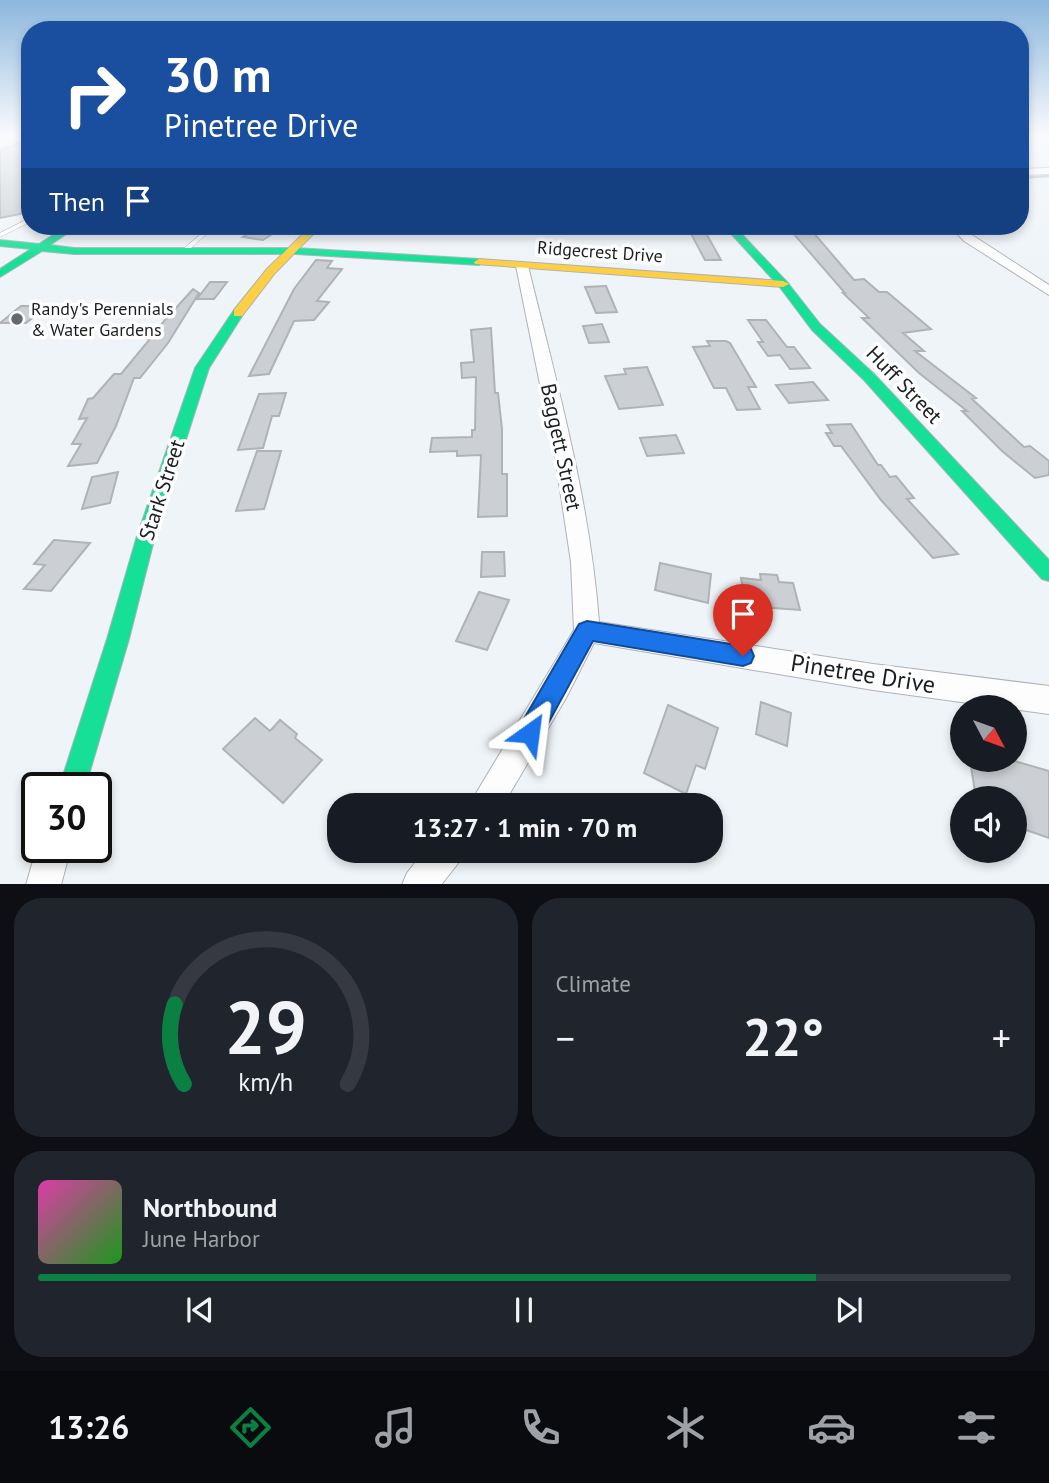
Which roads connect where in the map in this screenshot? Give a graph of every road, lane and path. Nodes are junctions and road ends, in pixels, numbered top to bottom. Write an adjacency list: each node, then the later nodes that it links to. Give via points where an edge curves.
1 (21, 224): 2 (lane)
2 (0, 235)
3 (59, 235): 9 (street)
4 (203, 235): 11 (lane)
5 (307, 235): 10 (street, Stark Street)
6 (737, 235): 14 (street, Huff Street)
7 (965, 235): 15 (street)
8 (0, 243): 9 (street, Ridgecrest Drive)
9 (36, 249): 11 (street, Ridgecrest Drive); 13 (street)
10 (290, 251): 11 (street, Ridgecrest Drive); 12 (street, Ridgecrest Drive); 19 (street, Stark Street, via 220,337 202,368 146,536)
11 (182, 253)
12 (522, 266): 14 (street, Ridgecrest Drive); 17 (street, Baggett Street, via 566,463 583,562)
13 (0, 274)
14 (783, 284): 16 (street, Huff Street, via 816,327 869,377)
15 (1049, 290)
16 (1049, 573)
17 (587, 631): 18 (street, Pinetree Drive); 20 (street)
18 (1049, 701)
19 (77, 772)
20 (492, 793)
21 (49, 863): 23 (street)
22 (436, 863): 24 (street)
23 (43, 884)
24 (419, 884)

